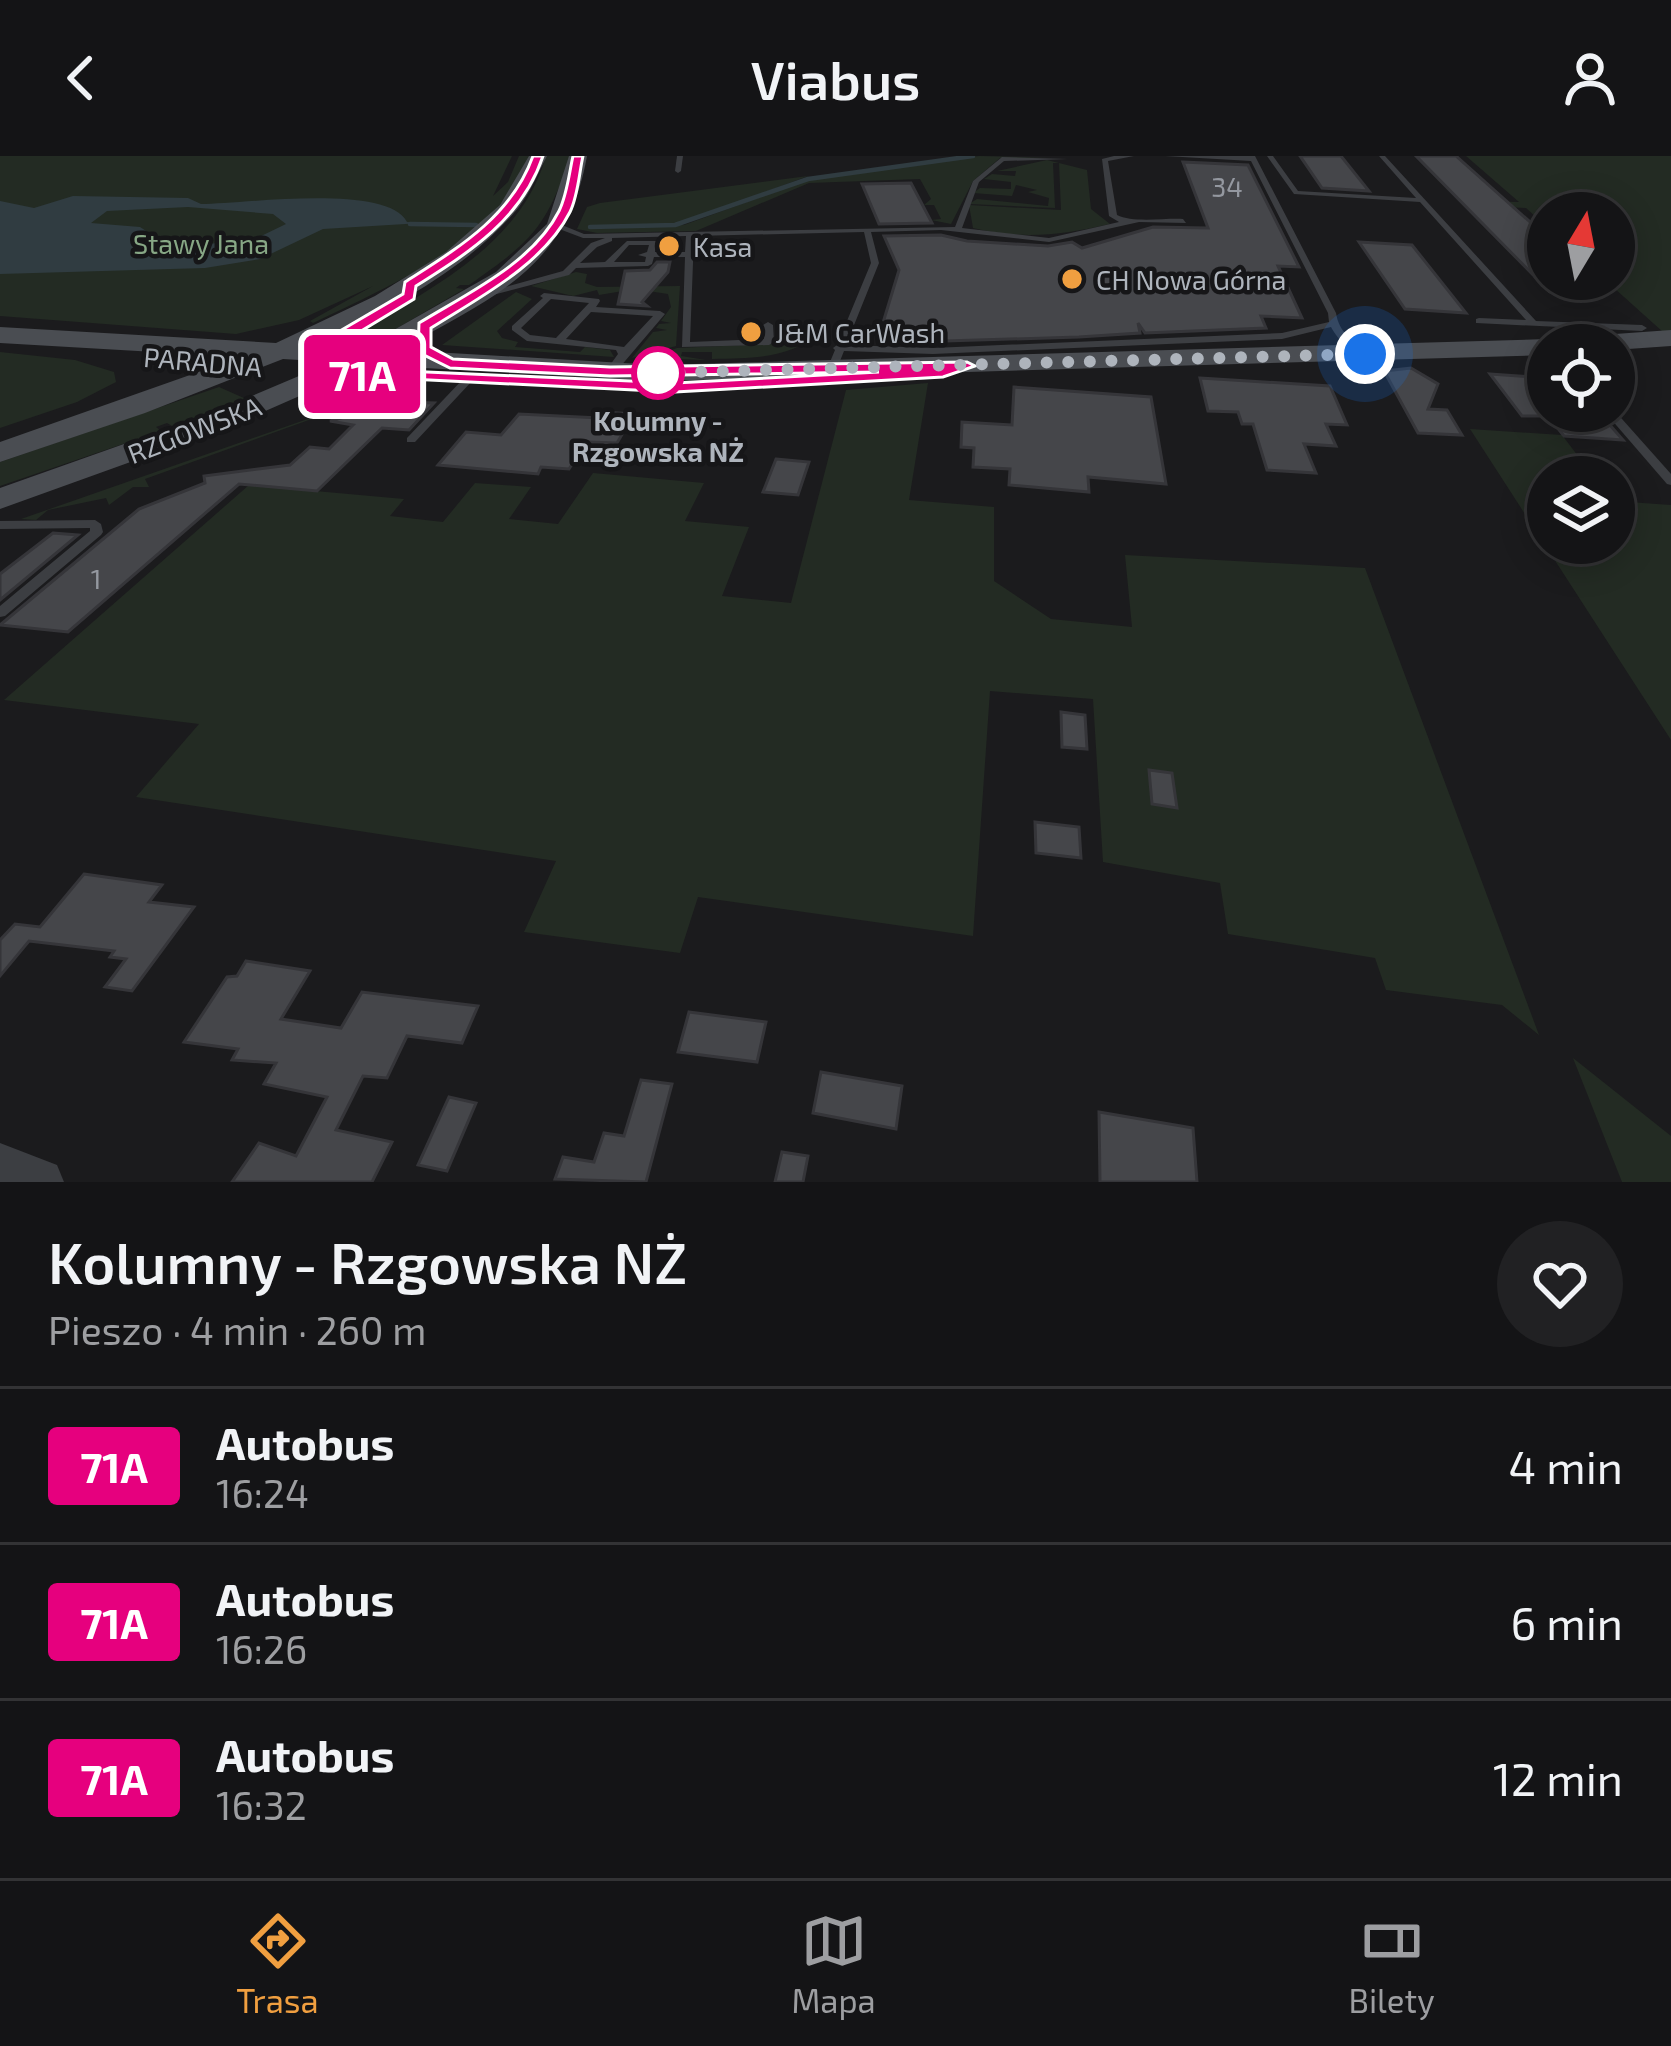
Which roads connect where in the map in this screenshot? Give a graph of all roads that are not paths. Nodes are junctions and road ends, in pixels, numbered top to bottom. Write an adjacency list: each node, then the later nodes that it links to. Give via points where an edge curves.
1 (538, 156): 24 (street, RZGOWSKA, via 507,213)
2 (578, 156): 15 (street, RZGOWSKA)
3 (680, 156): 11 (lane)
4 (1131, 156): 14 (lane, via 1105,159 1113,216)
5 (1168, 156): 9 (lane)
6 (1270, 156): 12 (lane, via 1296,193)
7 (1382, 156): 12 (lane)
8 (1065, 158): 10 (lane)
9 (1253, 158): 31 (lane)
10 (1033, 159): 16 (lane, via 1006,158 976,181)
11 (678, 171)
12 (1422, 200): 32 (lane)
13 (1183, 221): 14 (lane)
14 (1127, 223): 16 (lane, via 1059,239)
15 (557, 224): 19 (lane); 26 (street, RZGOWSKA)
16 (958, 229): 17 (lane)
17 (867, 230): 18 (lane); 53 (lane, via 874,263)
18 (690, 235): 19 (lane); 21 (lane)
19 (616, 252): 20 (lane, via 630,242); 20 (lane, via 644,265); 22 (lane); 22 (lane, via 602,241)
20 (652, 252): 21 (lane)
21 (690, 254): 23 (lane); 46 (lane, via 685,345)
22 (583, 268): 25 (lane)
23 (638, 271)
24 (410, 284): 47 (street, RZGOWSKA); 50 (street, via 410,296 338,338)
25 (519, 286): 26 (lane); 27 (lane)
26 (474, 297): 34 (street, RZGOWSKA)
27 (548, 298): 28 (lane, via 596,302); 44 (lane, via 515,328 527,338)
28 (589, 308): 44 (lane); 51 (lane, via 660,314)
29 (1480, 321): 30 (lane)
30 (1504, 322): 38 (lane); 39 (lane)
31 (1332, 324): 49 (lane); 53 (lane, via 1282,336 932,351)
32 (1527, 324)
33 (768, 325): 46 (lane, via 770,342)
34 (424, 326): 50 (street, RZGOWSKA); 54 (street, via 424,349)
35 (734, 326): 46 (lane)
36 (1642, 328): 37 (lane)
37 (1635, 329)
38 (1527, 333)
39 (1527, 333)
40 (0, 335): 43 (street, PARADNA)
41 (1671, 338): 45 (street)
42 (1527, 340): 49 (street)
43 (74, 341): 47 (street, PARADNA); 48 (street, PARADNA)
44 (559, 341): 51 (lane, via 620,348)
45 (1635, 341)
46 (734, 343)
47 (279, 350): 50 (street, PARADNA); 52 (street, RZGOWSKA)
48 (125, 354): 52 (street, PARADNA); 55 (street, via 143,378)
49 (1365, 354): 53 (street)
50 (340, 361): 52 (street, PARADNA); 54 (street); 60 (street, RZGOWSKA, via 177,436)
51 (616, 363): 53 (street); 54 (street)
52 (246, 365): 55 (street, RZGOWSKA)
53 (832, 365): 54 (street, via 654,387)
54 (459, 372): 57 (lane)
55 (87, 423): 58 (street, RZGOWSKA)
56 (1628, 432): 59 (lane)
57 (411, 440)
58 (0, 452)
59 (1671, 481)
60 (0, 499)
61 (0, 525): 62 (lane, via 95,524 98,532)
62 (0, 613)
63 (0, 1166): 64 (street)
64 (40, 1182)

